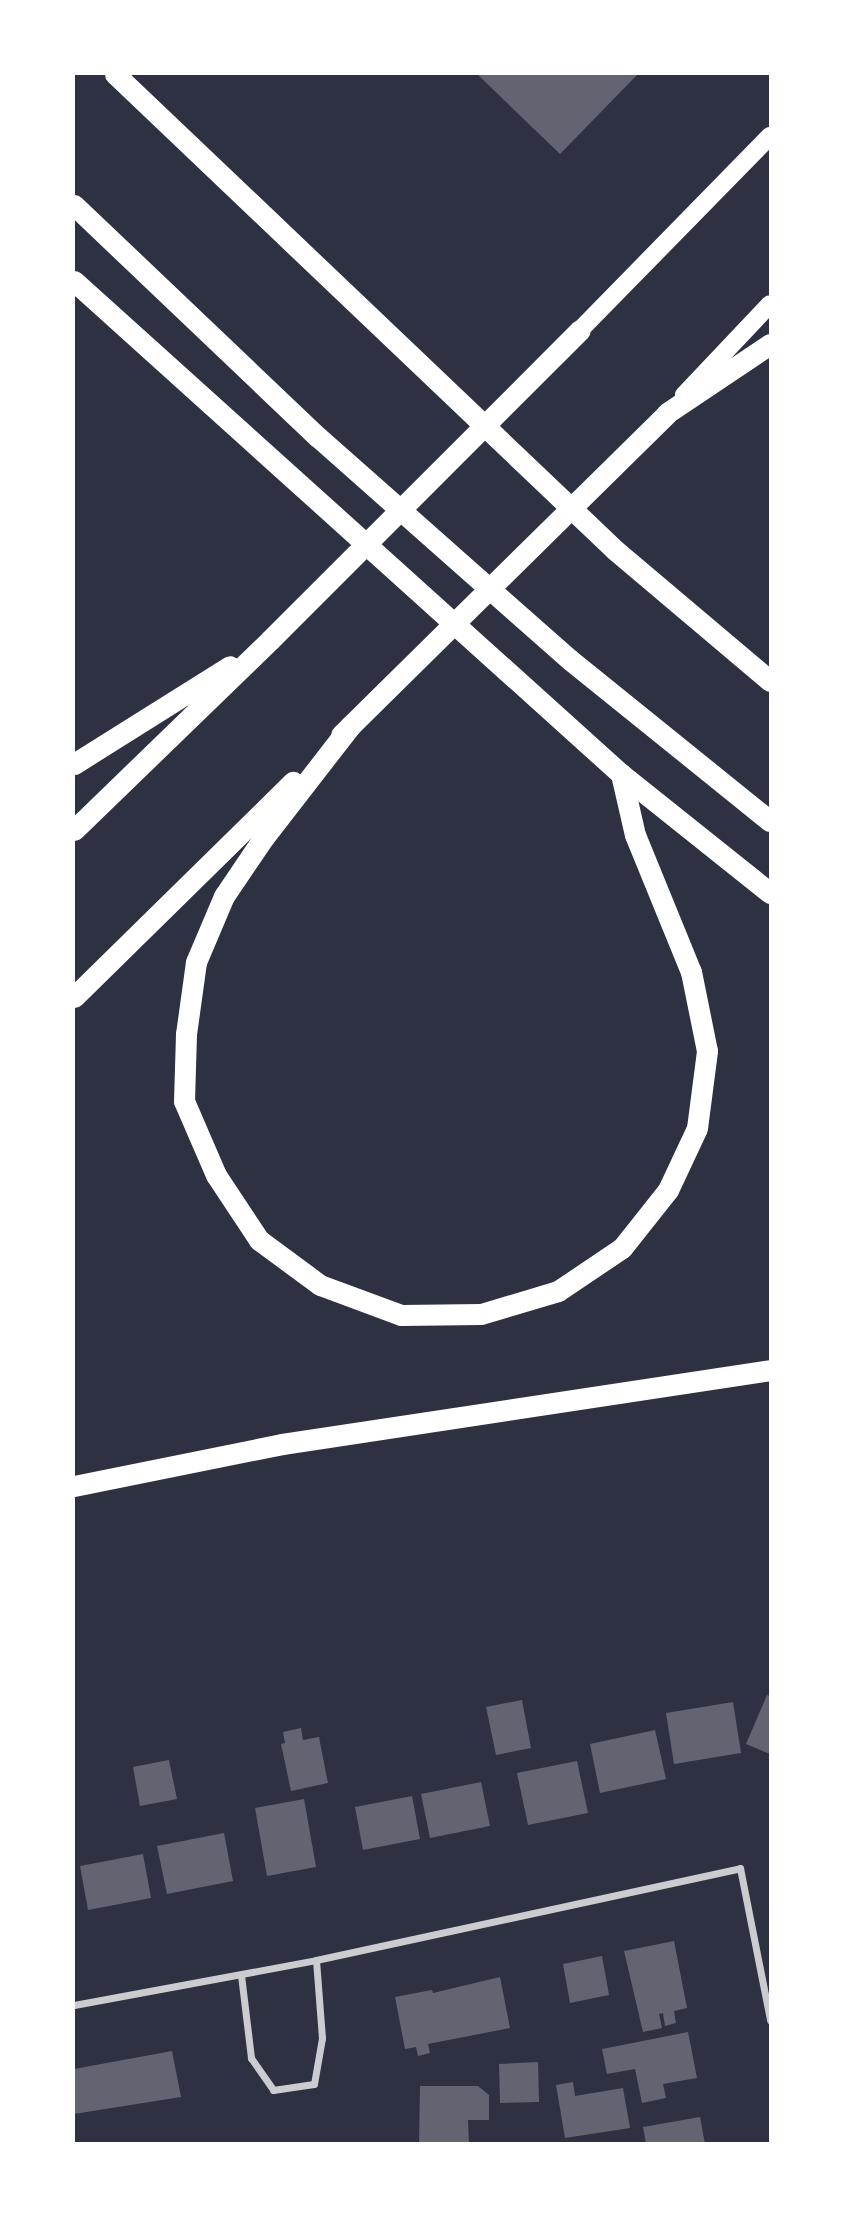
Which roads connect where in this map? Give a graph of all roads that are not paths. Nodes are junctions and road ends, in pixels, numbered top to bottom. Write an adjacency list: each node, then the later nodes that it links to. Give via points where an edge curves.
1 (115, 74): 11 (highway)
2 (771, 136): 8 (main road)
3 (74, 205): 18 (highway, via 318,437 537,632)
4 (74, 281): 6 (highway)
5 (74, 299): 6 (highway)
6 (99, 304): 17 (highway)
7 (771, 304): 10 (main road)
8 (580, 330): 12 (highway)
9 (771, 344): 10 (highway)
10 (667, 413): 15 (highway)
11 (615, 550): 13 (highway); 14 (highway)
12 (270, 640): 16 (highway); 19 (highway)
13 (771, 662)
14 (771, 681)
15 (351, 725): 17 (highway, via 224,896 197,962 186,1034 184,1101 216,1175 259,1240 320,1285 401,1315 481,1314 558,1292 622,1248 668,1190 697,1128 707,1051 691,972 635,835); 21 (highway)
16 (74, 764)
17 (621, 774): 20 (highway)
18 (771, 821)
19 (74, 830)
20 (771, 892)
21 (74, 997)
22 (771, 1370): 23 (highway, via 282,1444)
23 (74, 1486)
24 (316, 1961): 25 (street); 25 (street, via 323,2038 314,2084 273,2091 251,2058); 27 (street, via 740,1868)
25 (241, 1975): 26 (street)
26 (74, 2005)
27 (771, 2020)

